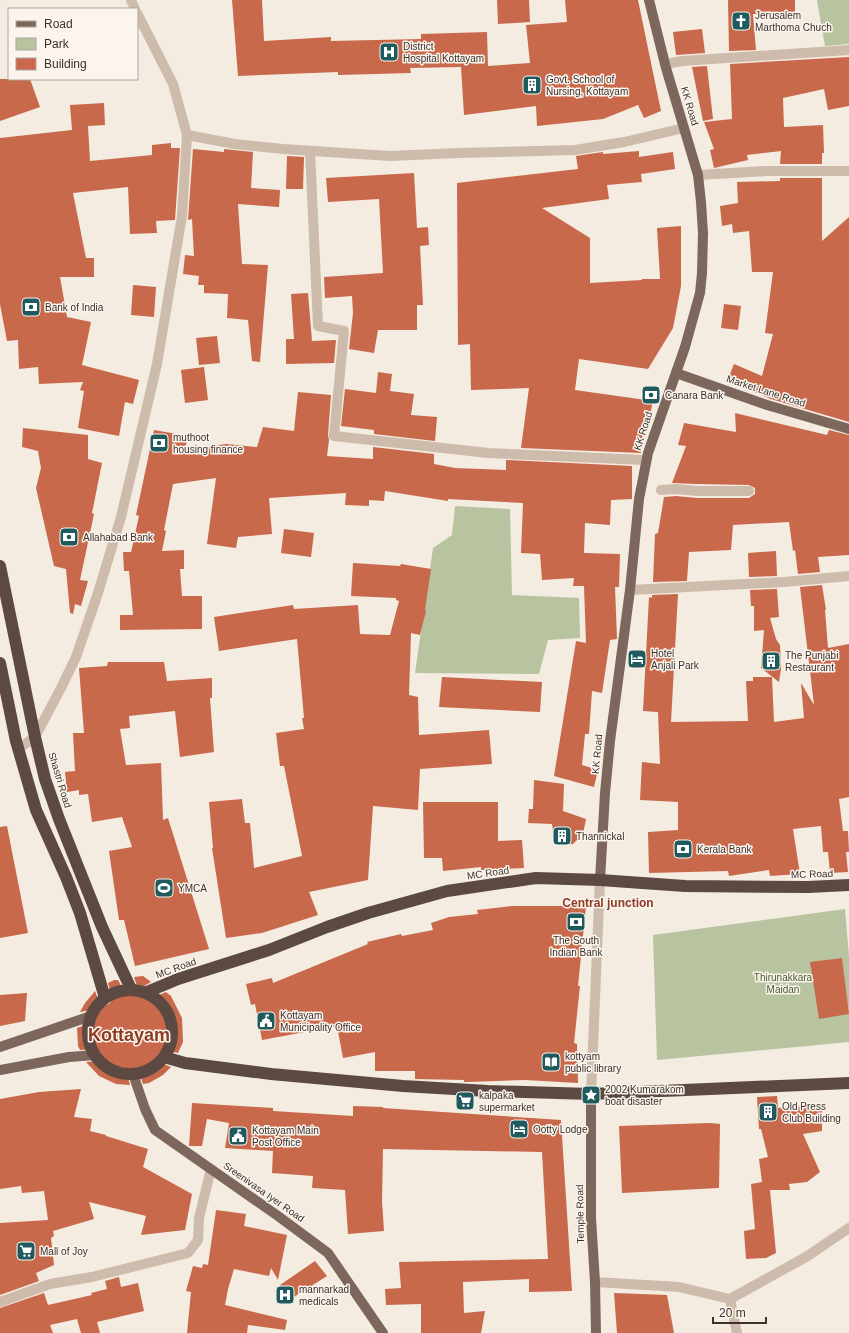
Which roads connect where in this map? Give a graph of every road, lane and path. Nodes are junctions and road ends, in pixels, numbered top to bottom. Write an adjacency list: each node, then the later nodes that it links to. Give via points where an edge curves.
1 (649, 0): 4 (main road, KK Road)
2 (138, 15): 6 (street, via 173,84)
3 (849, 50): 4 (street)
4 (666, 64): 5 (main road, KK Road)
5 (684, 128): 7 (street, via 624,142 561,151 390,156); 9 (main road, KK Road)
6 (186, 135): 7 (street, via 235,144); 19 (street, via 182,216 161,342 121,517 76,657)
7 (310, 151): 12 (street, via 318,326 344,331 334,436 488,453)
8 (849, 171): 9 (street, via 766,171)
9 (698, 175): 10 (main road, KK Road, via 703,233 700,293)
10 (676, 373): 11 (main road, Market Lane Road, via 767,405); 17 (main road, KK Road, via 658,422 643,476)
11 (849, 429)
12 (645, 460)
13 (661, 490): 14 (street, via 676,488)
14 (749, 491)
15 (0, 566): 19 (highway, Shastri Road)
16 (849, 576): 17 (street)
17 (630, 590): 21 (main road, KK Road, via 611,734)
18 (0, 663): 20 (highway)
19 (35, 737): 20 (street); 23 (highway, Shastri Road, via 45,779 59,819 105,934)
20 (18, 748): 25 (highway, via 36,810 80,912)
21 (600, 880): 22 (highway, MC Road, via 685,886 808,887); 24 (highway, MC Road, via 536,878 447,891 327,927); 33 (street)
22 (849, 884)
23 (131, 989): 24 (highway); 25 (highway, via 118,991)
24 (147, 992): 29 (highway, via 162,1004 171,1020 172,1039)
25 (105, 998): 26 (highway)
26 (91, 1016): 27 (main road); 28 (highway, via 88,1030)
27 (0, 1047)
28 (95, 1055): 30 (main road); 31 (highway, via 106,1066 119,1072)
29 (164, 1056): 31 (highway, via 156,1065); 33 (highway, via 185,1063 372,1083 481,1091)
30 (0, 1070)
31 (133, 1074): 34 (main road, Sreenivasa Iyer Road, via 155,1130)
32 (849, 1082): 33 (highway)
33 (591, 1094): 36 (main road, Temple Road, via 591,1218)
34 (211, 1169): 38 (street, via 198,1240 188,1252 92,1277 50,1284); 39 (main road, Sreenivasa Iyer Road, via 328,1253)
35 (849, 1228): 37 (street, via 806,1257)
36 (595, 1282): 37 (street, via 679,1287); 40 (main road, Temple Road)
37 (730, 1299): 41 (street)
38 (0, 1302)
39 (383, 1333)
40 (596, 1333)
41 (737, 1333)

